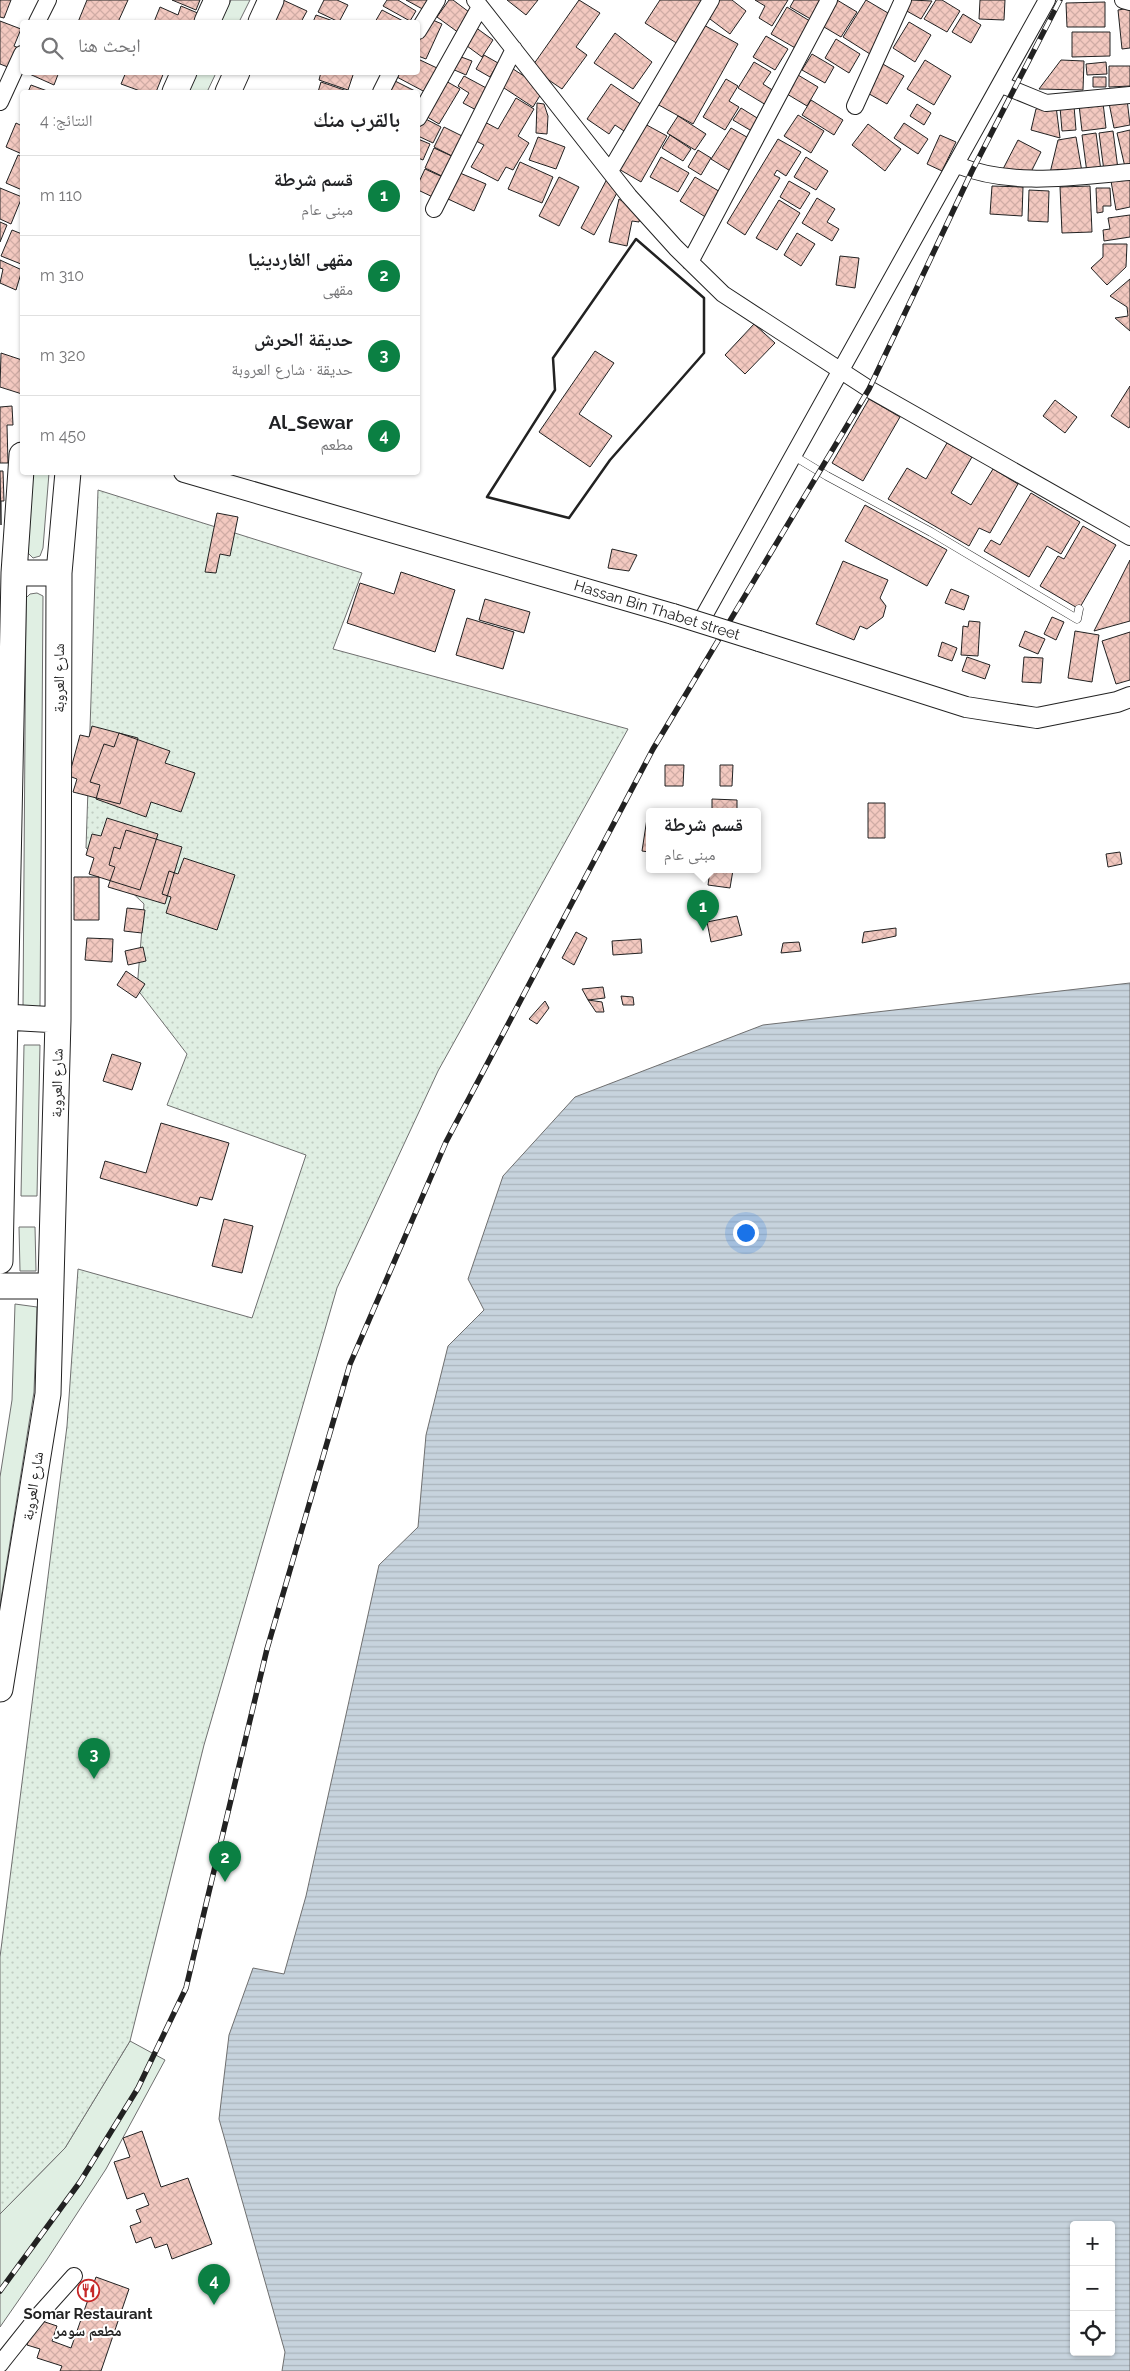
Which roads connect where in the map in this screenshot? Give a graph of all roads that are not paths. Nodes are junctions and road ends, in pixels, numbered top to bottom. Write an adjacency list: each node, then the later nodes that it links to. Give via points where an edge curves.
1 (48, 0): 12 (street)
2 (217, 0): 13 (main road)
3 (271, 0): 14 (main road)
4 (437, 0): 15 (street)
5 (711, 0): 30 (street)
6 (829, 0): 33 (street)
7 (903, 0): 27 (street)
8 (1048, 0): 21 (street)
9 (1123, 0): 10 (street)
10 (1130, 2)
11 (478, 3): 16 (street); 28 (street)
12 (38, 20)
13 (208, 20)
14 (262, 20)
15 (420, 28)
16 (514, 49): 30 (street); 32 (street)
17 (20, 58): 26 (street)
18 (183, 75): 22 (main road)
19 (236, 75): 23 (main road)
20 (390, 75): 24 (street)
21 (1002, 85): 25 (street, via 1046,103); 29 (street)
22 (176, 90)
23 (229, 90)
24 (382, 90)
25 (1130, 95)
26 (0, 102)
27 (855, 106)
28 (420, 114)
29 (957, 165): 31 (street, via 972,171 1039,180); 34 (street)
30 (610, 171): 33 (street)
31 (1130, 172)
32 (434, 209)
33 (690, 262): 34 (street, via 723,294)
34 (842, 371): 35 (street); 40 (street)
35 (794, 456): 43 (lane, via 931,532 1077,619); 44 (street)
36 (20, 466): 39 (main road)
37 (68, 475): 42 (main road, شارع العروبة)
38 (200, 475): 44 (street, Hassan Bin Thabet street, bridge)
39 (8, 535): 41 (main road)
40 (1130, 537)
41 (14, 573): 42 (main road); 46 (main road)
42 (59, 573): 47 (main road, شارع العروبة)
43 (1079, 609)
44 (700, 623): 45 (street, Hassan Bin Thabet street, bridge, via 966,707 1037,718)
45 (1130, 697)
46 (5, 1017): 47 (main road); 48 (main road)
47 (58, 1020): 50 (main road, شارع العروبة)
48 (0, 1261)
49 (0, 1286): 50 (main road)
50 (50, 1286): 51 (main road, شارع العروبة, via 48,1394)
51 (0, 1689)
52 (74, 2276): 53 (street)
53 (0, 2364)

